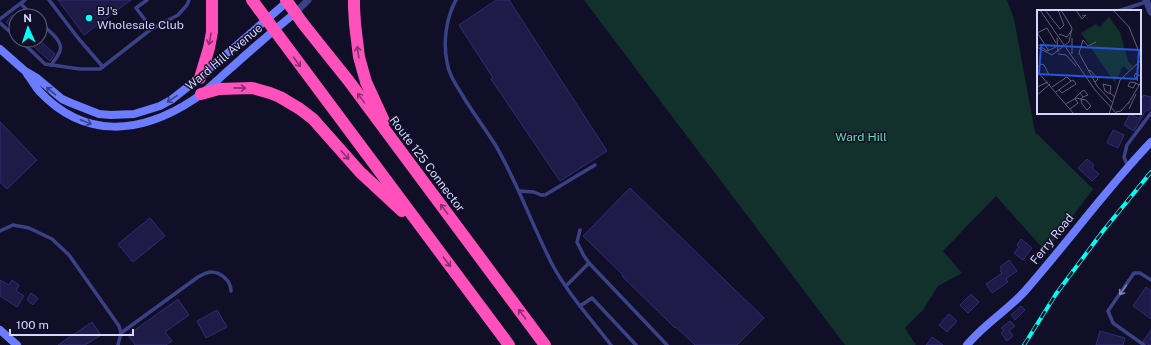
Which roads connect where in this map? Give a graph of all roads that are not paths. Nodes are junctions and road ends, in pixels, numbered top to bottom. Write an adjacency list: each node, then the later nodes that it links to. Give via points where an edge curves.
1 (25, 0): 12 (lane)
2 (49, 0): 27 (lane)
3 (147, 0): 20 (lane, via 136,8)
4 (189, 0): 20 (lane, via 178,15)
5 (212, 0): 29 (highway, one-way to 29, via 212,32)
6 (252, 0): 18 (highway)
7 (308, 0): 15 (street, Ward Hill Avenue)
8 (354, 0): 32 (highway, one-way to 8, via 366,82 359,58)
9 (456, 0): 36 (lane, via 448,23 446,45 447,62 452,78 496,146)
10 (288, 1): 15 (highway, Route 125 Connector); 18 (street, Ward Hill Avenue)
11 (1146, 1): 14 (lane); 16 (street)
12 (21, 4): 13 (lane); 17 (lane)
13 (25, 8)
14 (1121, 10)
15 (295, 12): 23 (street, Ward Hill Avenue); 32 (highway, Route 125 Connector, one-way to 15)
16 (1151, 12)
17 (0, 19)
18 (266, 20): 23 (highway); 29 (street, Ward Hill Avenue)
19 (0, 23): 21 (lane)
20 (152, 29): 27 (lane)
21 (8, 30)
22 (48, 30): 26 (lane, via 60,42 61,47)
23 (274, 30): 30 (street, Ward Hill Avenue); 39 (highway, one-way to 39)
24 (28, 48): 26 (lane, via 45,64)
25 (0, 49): 28 (street, Ward Hill Avenue)
26 (51, 65): 27 (lane, via 80,69)
27 (103, 67)
28 (25, 71): 29 (street, Ward Hill Avenue, one-way to 28, via 160,106 134,114 111,116 66,101); 30 (street, Ward Hill Avenue, one-way to 30, via 39,90 59,108 86,122 101,126 138,125 170,114)
29 (200, 78)
30 (201, 94): 39 (highway, one-way to 39, via 219,89 252,88 280,97 300,109 313,119 370,182)
31 (1151, 114): 35 (lane, via 1127,145 1124,157)
32 (393, 140): 50 (highway, Route 125 Connector, one-way to 32)
33 (1151, 142): 35 (street, Ferry Road)
34 (595, 165): 36 (lane, via 545,195)
35 (1128, 168): 54 (street, Ferry Road, via 1024,292)
36 (519, 191): 42 (lane, via 549,257)
37 (580, 230): 40 (lane, via 577,242)
38 (0, 231): 46 (lane, via 14,225 29,228 52,239 69,255 119,326)
39 (424, 231): 49 (highway, one-way to 49)
40 (589, 264): 42 (lane); 53 (lane)
41 (1151, 280): 55 (lane, one-way to 55, via 1140,272 1134,273 1108,311 1113,323)
42 (566, 286): 44 (lane)
43 (231, 291): 46 (lane, via 226,278 211,272 198,277)
44 (580, 306): 51 (lane); 52 (lane, via 592,298)
45 (0, 330): 47 (street)
46 (121, 333): 48 (lane)
47 (17, 345)
48 (118, 345)
49 (508, 345)
50 (545, 345)
51 (611, 345)
52 (636, 345)
53 (667, 345)
54 (967, 345)
55 (1144, 345)

